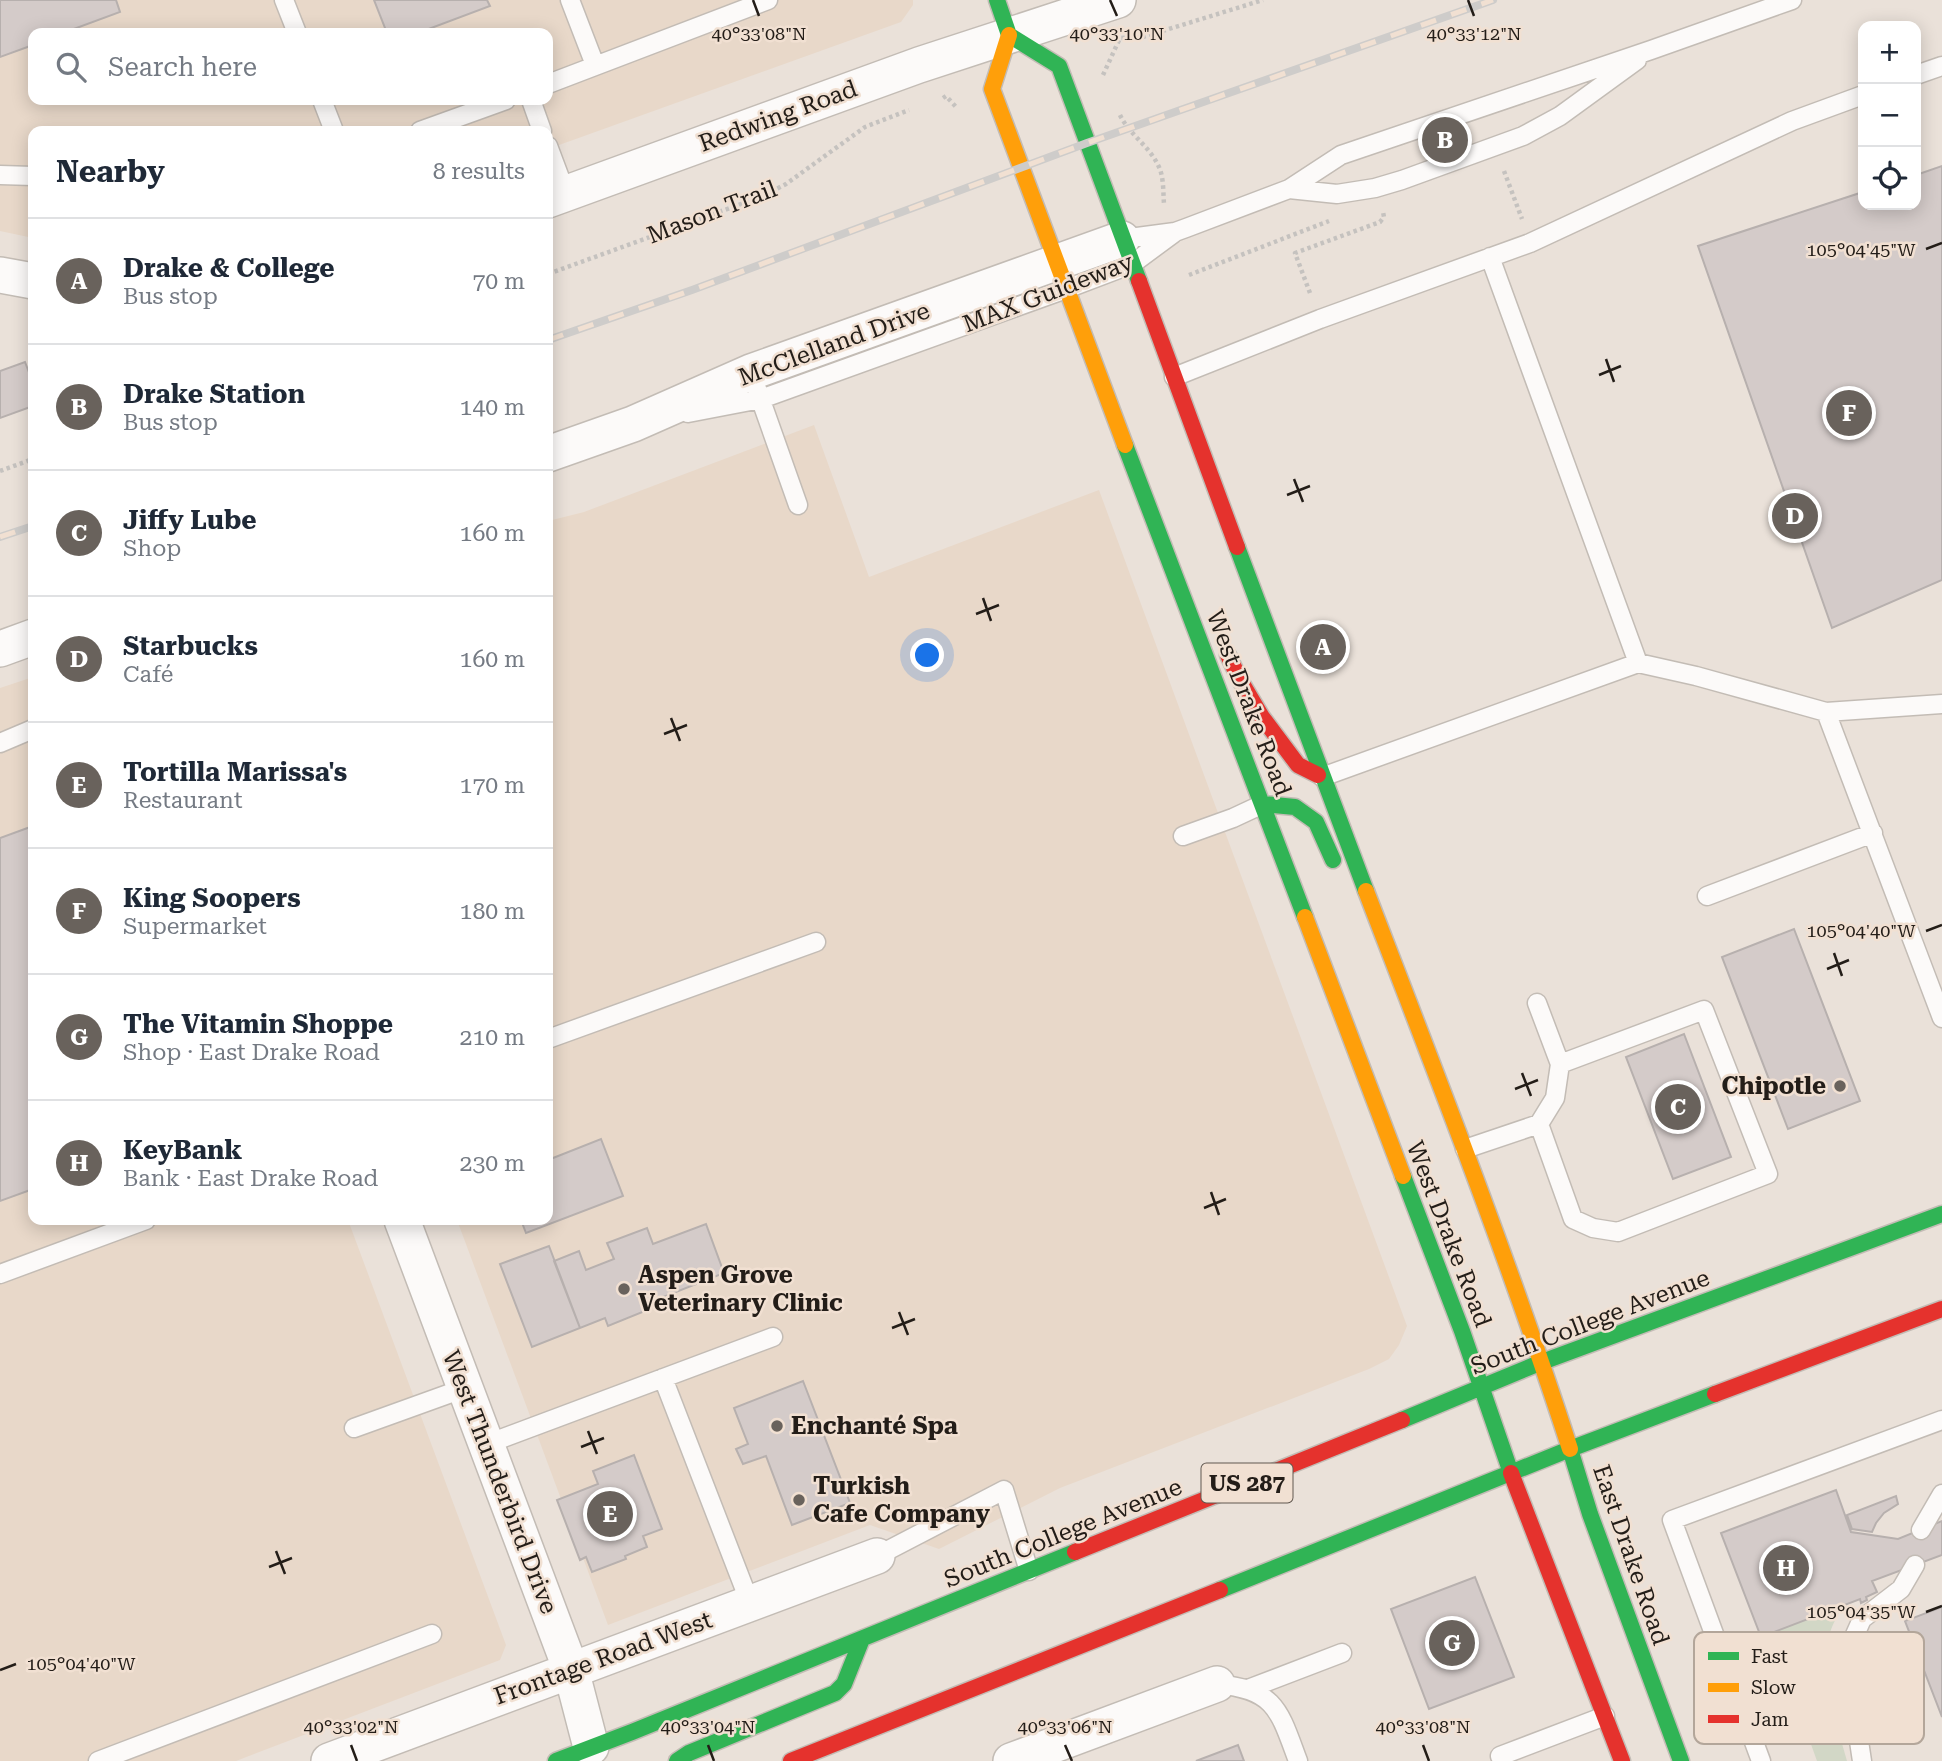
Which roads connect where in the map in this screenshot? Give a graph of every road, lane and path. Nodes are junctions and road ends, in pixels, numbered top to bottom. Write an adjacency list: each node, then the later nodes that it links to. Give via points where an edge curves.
1 (284, 0): 8 (lane)
2 (570, 0): 11 (lane)
3 (768, 0): 11 (lane)
4 (997, 0): 9 (main road)
5 (1118, 0): 9 (street, Redwing Road)
6 (1263, 0): 15 (path, via 1143,37 1120,38 1103,76)
7 (1792, 0): 10 (lane, MAX Guideway)
8 (295, 28)
9 (1009, 35): 32 (street, Redwing Road); 37 (main road, West Drake Road, via 1059,66); 41 (main road, West Drake Road, via 992,89)
10 (1651, 50): 31 (lane, MAX Guideway, via 1341,155); 31 (lane, MAX Guideway, via 1560,117 1523,136 1375,187 1337,194)
11 (594, 65): 14 (lane)
12 (1942, 66): 13 (lane)
13 (1921, 73)
14 (553, 82)
15 (1107, 84)
16 (1858, 97): 36 (lane, via 1792,121)
17 (935, 101): 23 (path, via 946,96)
18 (324, 105): 24 (lane)
19 (492, 105): 25 (lane)
20 (533, 105): 26 (lane)
21 (1117, 105): 33 (path, via 1129,130 1157,162)
22 (911, 109): 39 (path, Mason Trail, via 865,127 763,196)
23 (963, 115)
24 (332, 126)
25 (434, 126)
26 (540, 126)
27 (1503, 170): 36 (path)
28 (553, 174): 32 (lane)
29 (0, 175): 30 (lane)
30 (28, 176)
31 (1289, 189): 35 (lane, MAX Guideway)
32 (557, 197)
33 (1164, 204)
34 (1382, 209): 43 (path, via 1380,222 1295,253)
35 (1175, 232): 37 (lane, MAX Guideway); 37 (lane, MAX Guideway)
36 (1530, 243): 38 (lane)
37 (1127, 251): 41 (street, McClelland Drive); 44 (main road, West Drake Road)
38 (1490, 257): 43 (lane); 55 (lane)
39 (553, 272)
40 (0, 275): 42 (street)
41 (1061, 276): 45 (street, McClelland Drive); 50 (main road, West Drake Road)
42 (28, 280)
43 (1320, 319): 44 (lane)
44 (1174, 377): 60 (main road, West Drake Road)
45 (756, 386): 46 (street, McClelland Drive); 49 (lane)
46 (553, 452)
47 (28, 461): 48 (path)
48 (0, 471)
49 (798, 505)
50 (1167, 555): 51 (main road); 61 (main road, West Drake Road)
51 (1206, 612)
52 (28, 639): 54 (street)
53 (1222, 642): 60 (main road, via 1269,727 1298,765)
54 (0, 649)
55 (1638, 663): 57 (lane); 60 (lane)
56 (1942, 704): 57 (lane)
57 (1826, 712): 62 (lane)
58 (28, 731): 59 (lane)
59 (0, 743)
60 (1322, 777): 68 (main road, West Drake Road)
61 (1263, 804): 63 (lane); 64 (main road, via 1295,807 1316,822); 83 (main road, West Drake Road)
62 (1873, 833): 65 (lane); 70 (lane)
63 (1183, 836)
64 (1342, 879)
65 (1707, 896)
66 (1353, 899): 68 (main road)
67 (816, 942): 71 (lane)
68 (1391, 958): 74 (main road, West Drake Road)
69 (1537, 1003): 72 (lane)
70 (1942, 1018)
71 (553, 1037)
72 (1560, 1065): 73 (lane, via 1555,1098); 73 (lane, via 1704,1010 1768,1174 1618,1232 1593,1228 1573,1219)
73 (1539, 1124): 74 (lane)
74 (1465, 1149): 81 (main road, West Drake Road)
75 (1942, 1214): 81 (main road, South College Avenue / US 287)
76 (132, 1225): 78 (lane)
77 (404, 1225): 84 (street, West Thunderbird Drive)
78 (0, 1274)
79 (1942, 1310): 88 (main road)
80 (773, 1337): 82 (lane)
81 (1542, 1362): 83 (main road, South College Avenue / US 287); 88 (main road, East Drake Road)
82 (663, 1378): 87 (lane); 95 (lane)
83 (1483, 1387): 89 (main road); 94 (main road, South College Avenue / US 287)
84 (465, 1388): 86 (lane); 87 (street, West Thunderbird Drive)
85 (1942, 1419): 96 (lane, via 1672,1520)
86 (354, 1429)
87 (487, 1444): 101 (street, West Thunderbird Drive)
88 (1570, 1449): 89 (main road); 115 (main road, East Drake Road)
89 (1511, 1474): 103 (main road); 111 (main road)
90 (1942, 1494): 91 (lane)
91 (1922, 1530)
92 (877, 1556): 94 (lane, via 1004,1490); 95 (street, Frontage Road West)
93 (1915, 1565): 97 (lane, via 1901,1589 1862,1619)
94 (1029, 1572): 99 (main road, South College Avenue / US 287)
95 (750, 1603): 101 (street, Frontage Road West)
96 (1713, 1632)
97 (1856, 1632)
98 (432, 1634): 107 (lane)
99 (862, 1639): 105 (main road, South College Avenue / US 287); 110 (main road, via 844,1684 835,1693)
100 (1342, 1653): 102 (lane)
101 (571, 1670): 105 (street, West Thunderbird Drive); 108 (street, Frontage Road West)
102 (1233, 1686): 112 (street); 113 (lane, via 1261,1694 1274,1706)
103 (1605, 1716): 106 (lane); 114 (main road)
104 (1754, 1744): 116 (lane)
105 (590, 1754): 109 (main road, South College Avenue / US 287)
106 (1500, 1756)
107 (98, 1761)
108 (329, 1761)
109 (556, 1761)
110 (677, 1761)
111 (791, 1761)
112 (1011, 1761)
113 (1298, 1761)
114 (1622, 1761)
115 (1681, 1761)
116 (1760, 1761)

